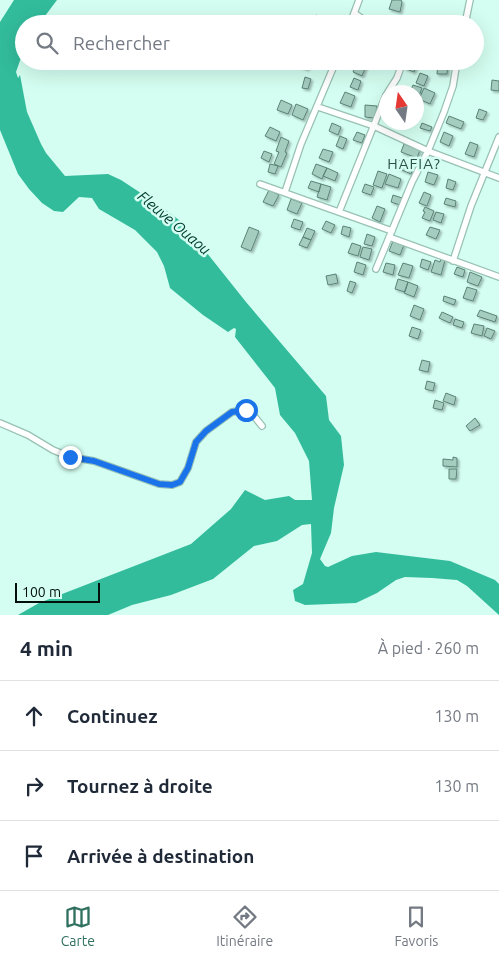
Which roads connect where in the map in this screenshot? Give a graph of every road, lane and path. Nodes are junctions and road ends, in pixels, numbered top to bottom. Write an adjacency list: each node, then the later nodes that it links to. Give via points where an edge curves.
1 (359, 0): 3 (street)
2 (470, 0): 5 (street)
3 (354, 13): 4 (street)
4 (357, 15)
5 (467, 15)
6 (333, 70): 10 (street)
7 (400, 70): 9 (street)
8 (456, 70): 14 (street, via 453,86)
9 (393, 85)
10 (318, 108): 12 (street); 18 (street, via 301,144)
11 (379, 114): 12 (street)
12 (374, 126): 14 (street); 19 (street)
13 (499, 137): 15 (street)
14 (428, 151): 15 (street); 20 (street)
15 (486, 173): 16 (street); 21 (street)
16 (499, 178)
17 (260, 184): 18 (street)
18 (285, 192): 19 (street)
19 (340, 212): 20 (street)
20 (390, 234): 21 (street); 22 (street)
21 (453, 261): 23 (street)
22 (376, 269)
23 (499, 277)
24 (0, 423): 25 (street, via 70,457 172,485 180,482 184,475 196,442 232,412 246,410)
25 (262, 426)

